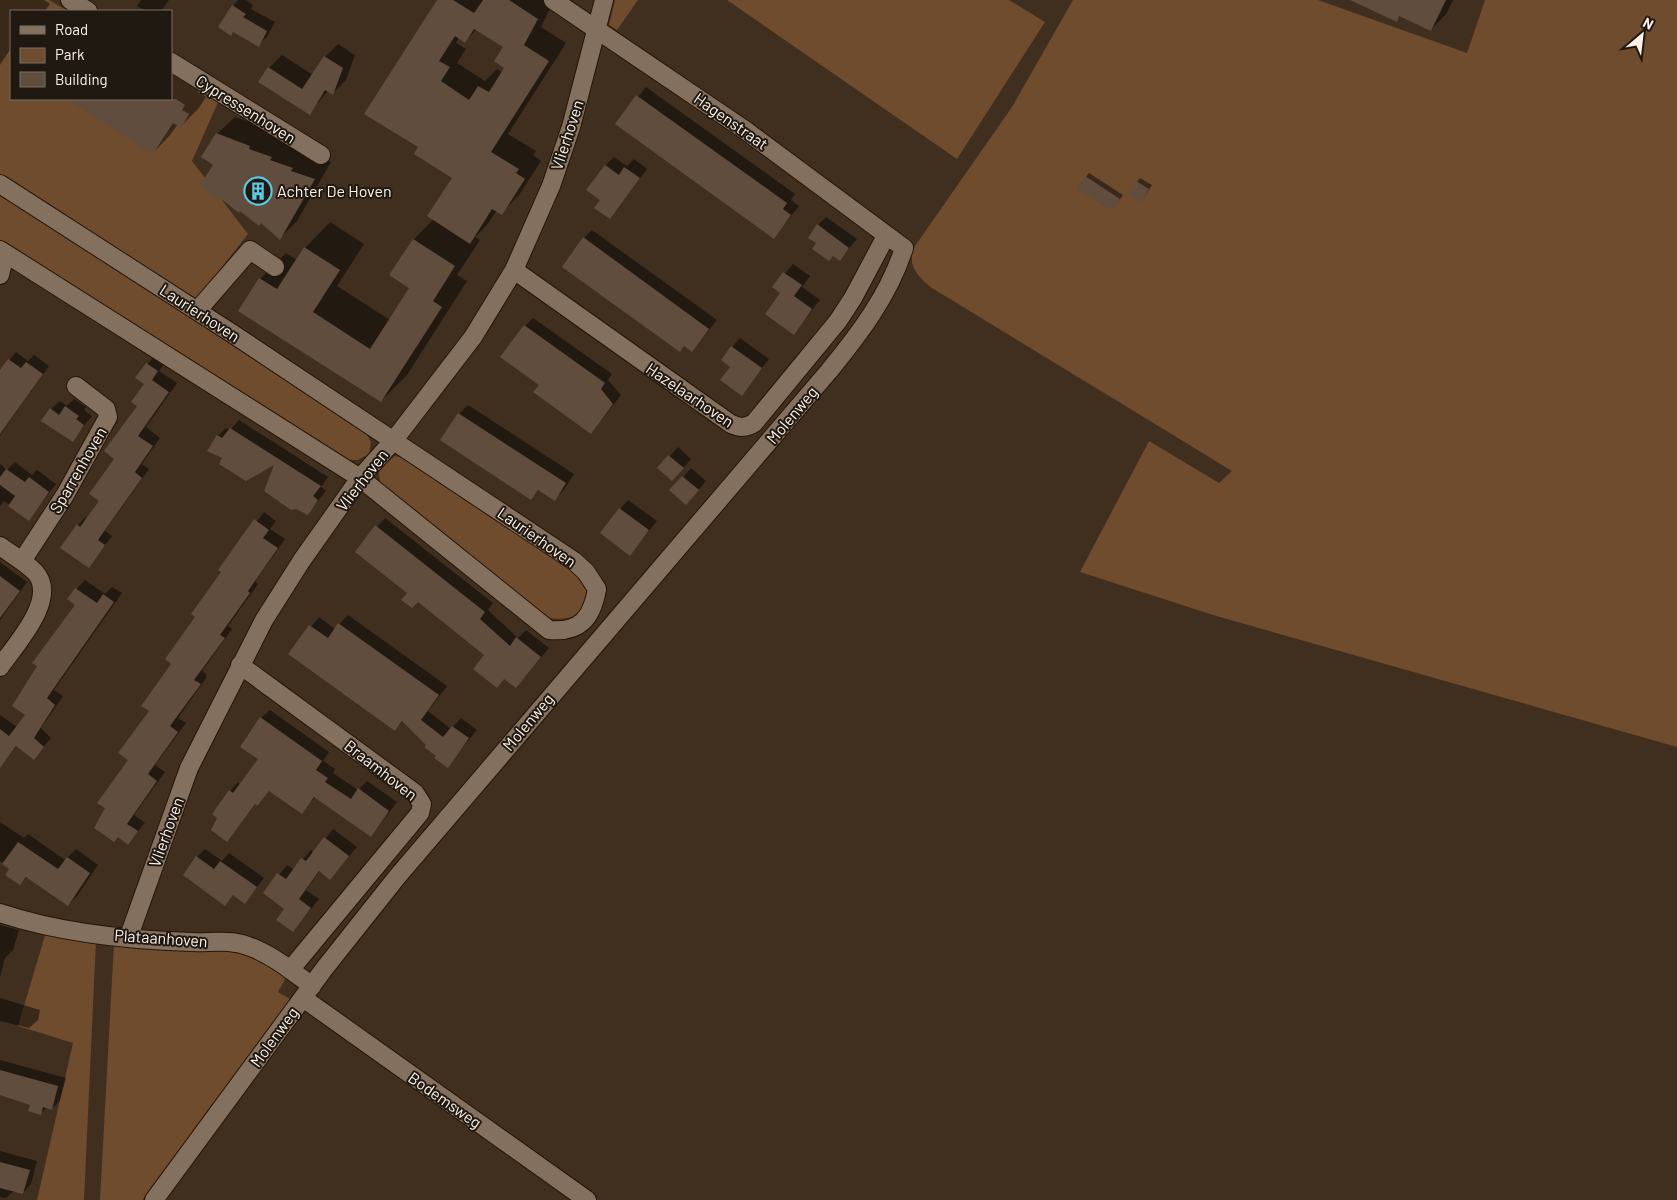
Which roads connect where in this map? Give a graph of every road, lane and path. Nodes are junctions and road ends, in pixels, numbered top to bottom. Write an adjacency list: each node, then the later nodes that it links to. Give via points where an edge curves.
1 (70, 0): 4 (street)
2 (553, 0): 5 (street, Hagenstraat)
3 (604, 0): 5 (street, Vlierhoven)
4 (86, 10)
5 (596, 28): 9 (street, Hagenstraat, via 745,130); 13 (street, Vlierhoven, via 568,136 537,220)
6 (172, 63): 7 (street, Cypressenhoven)
7 (321, 155)
8 (0, 184): 15 (street, Laurierhoven)
9 (886, 236): 10 (street, Hagenstraat); 13 (street, Hazelaarhoven, via 838,321 754,423 738,428)
10 (904, 248): 26 (street, Molenweg, via 897,271 881,301 829,371 397,877)
11 (2, 252): 14 (street); 18 (street, Laurierhoven)
12 (275, 267): 15 (street, via 250,250)
13 (514, 270): 17 (street, Vlierhoven, via 473,338)
14 (0, 275)
15 (197, 311): 17 (street, Laurierhoven)
16 (76, 386): 20 (street, Sparrenhoven, via 106,409 108,417 65,495)
17 (394, 440): 18 (street, Vlierhoven); 18 (street, Laurierhoven, via 586,572 597,589 594,608 582,623 565,632 549,630)
18 (360, 478): 21 (street, Vlierhoven, via 302,560)
19 (0, 546): 20 (street)
20 (22, 561): 22 (street, via 39,579 43,596 32,620)
21 (240, 665): 24 (street, Vlierhoven, via 189,768); 25 (street, Braamhoven, via 415,794 422,804 420,813)
22 (0, 666)
23 (0, 913): 24 (street, Plataanhoven, via 52,927)
24 (129, 936): 25 (street, Plataanhoven, via 236,943 266,954)
25 (290, 970): 26 (street, Plataanhoven)
26 (308, 992): 27 (street, Molenweg); 28 (street, Bodemsweg)
27 (154, 1200)
28 (587, 1200)

